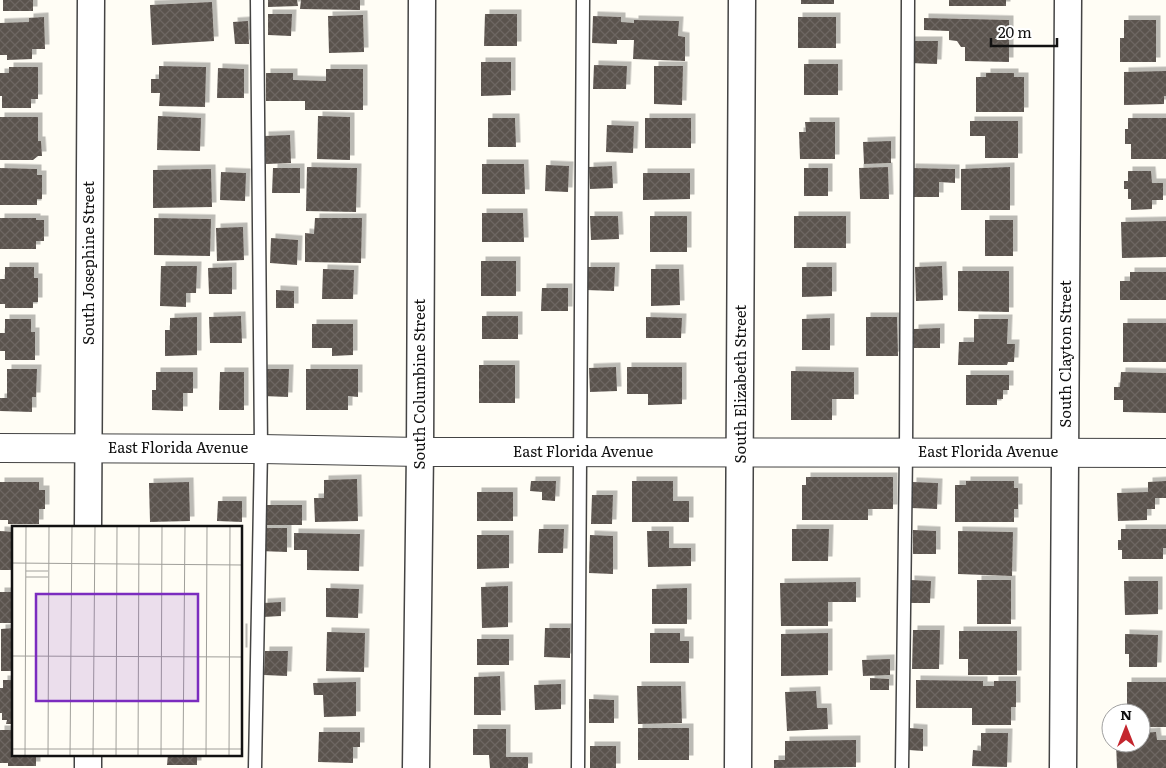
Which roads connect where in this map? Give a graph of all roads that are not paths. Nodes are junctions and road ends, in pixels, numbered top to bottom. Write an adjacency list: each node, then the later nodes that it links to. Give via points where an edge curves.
1 (91, 0): 9 (street, South Josephine Street)
2 (258, 0): 10 (lane)
3 (422, 0): 11 (street, South Columbine Street)
4 (583, 0): 12 (lane)
5 (742, 0): 13 (street, South Elizabeth Street)
6 (908, 0): 14 (lane)
7 (1068, 0): 15 (street, South Clayton Street)
8 (0, 448): 9 (street, East Florida Avenue)
9 (88, 448): 10 (street, East Florida Avenue); 17 (street, South Josephine Street)
10 (260, 448): 11 (street, East Florida Avenue); 18 (lane)
11 (420, 452): 12 (street, East Florida Avenue); 19 (street, South Columbine Street)
12 (581, 452): 13 (street, East Florida Avenue); 20 (lane)
13 (740, 452): 14 (street, East Florida Avenue); 21 (street, South Elizabeth Street)
14 (906, 452): 15 (street, East Florida Avenue); 22 (lane)
15 (1066, 453): 16 (street, East Florida Avenue); 23 (street, South Clayton Street)
16 (1166, 453)
17 (88, 526)
18 (255, 768)
19 (416, 768)
20 (578, 768)
21 (738, 768)
22 (902, 768)
23 (1063, 768)

